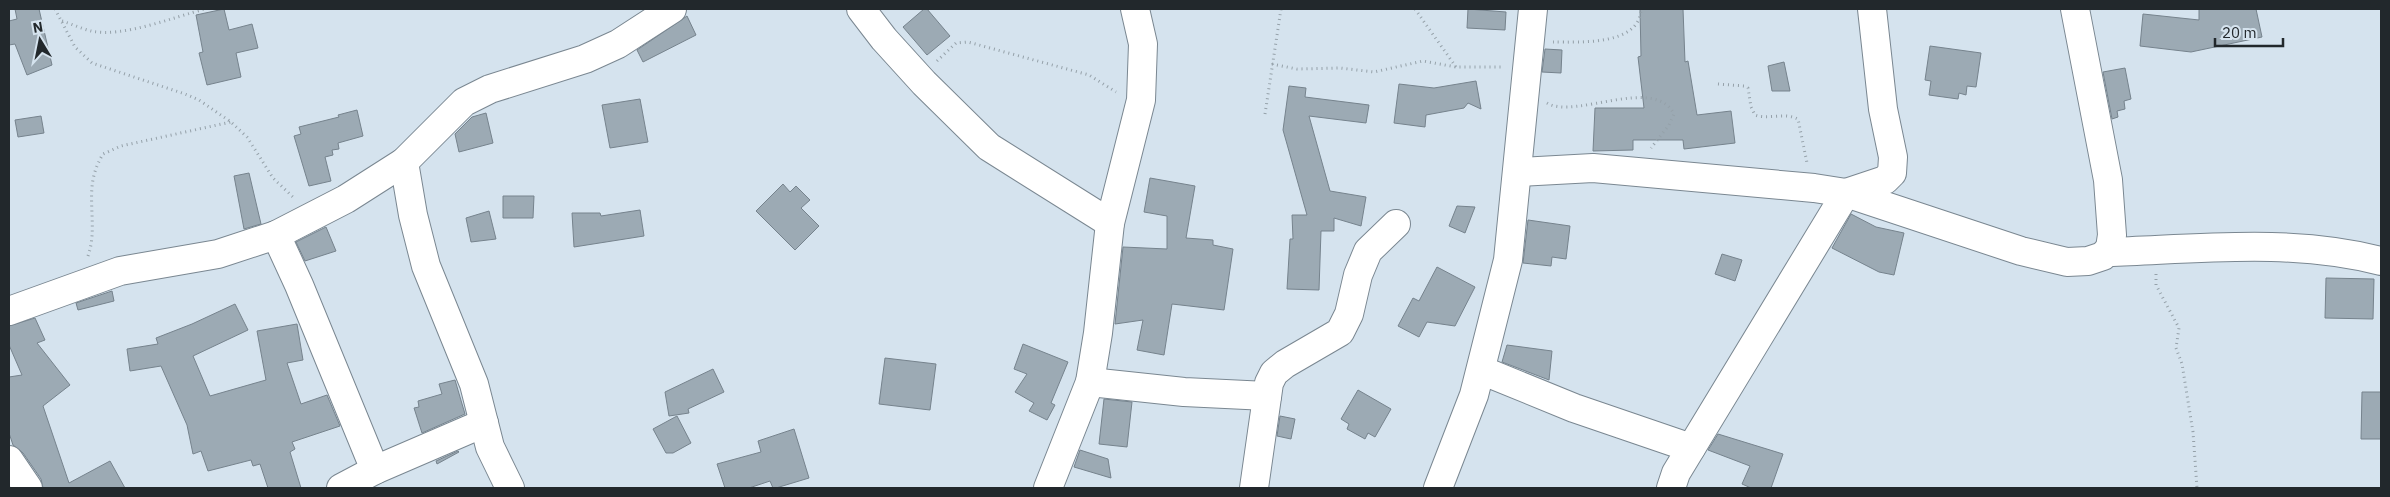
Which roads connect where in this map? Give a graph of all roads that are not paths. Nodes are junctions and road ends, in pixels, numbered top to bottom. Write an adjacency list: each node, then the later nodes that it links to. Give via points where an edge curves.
1 (672, 9): 7 (street, via 602,52 490,89 464,102)
2 (861, 9): 10 (street, via 924,83 989,147)
3 (1135, 9): 10 (street, via 1144,63 1140,108)
4 (1533, 9): 8 (street)
5 (1872, 9): 9 (street, via 1894,166 1885,180)
6 (2075, 9): 13 (street, via 2108,180 2112,235)
7 (404, 162): 12 (street, via 309,220); 19 (street, via 426,266 474,384)
8 (1518, 172): 9 (street, via 1593,168); 16 (street, via 1508,260)
9 (1846, 193): 13 (street, via 2021,251 2067,262 2088,261); 20 (street)
10 (1110, 223): 17 (street)
11 (1396, 224): 18 (street, via 1368,251 1358,275 1349,314 1340,332 1279,368 1269,383)
12 (276, 235): 15 (street, via 218,254 120,271); 22 (street)
13 (2108, 252): 14 (street, via 2247,247 2343,251)
14 (2381, 261)
15 (9, 311)
16 (1481, 370): 20 (street, via 1574,408); 28 (street)
17 (1090, 382): 18 (street, via 1184,392); 26 (street)
18 (1267, 396): 27 (street)
19 (484, 423): 22 (street); 25 (street, via 490,447)
20 (1692, 448): 29 (street, via 1676,473)
21 (9, 460): 23 (street)
22 (375, 470): 24 (street)
23 (28, 488)
24 (341, 488)
25 (510, 488)
26 (1048, 488)
27 (1254, 488)
28 (1438, 488)
29 (1672, 488)

